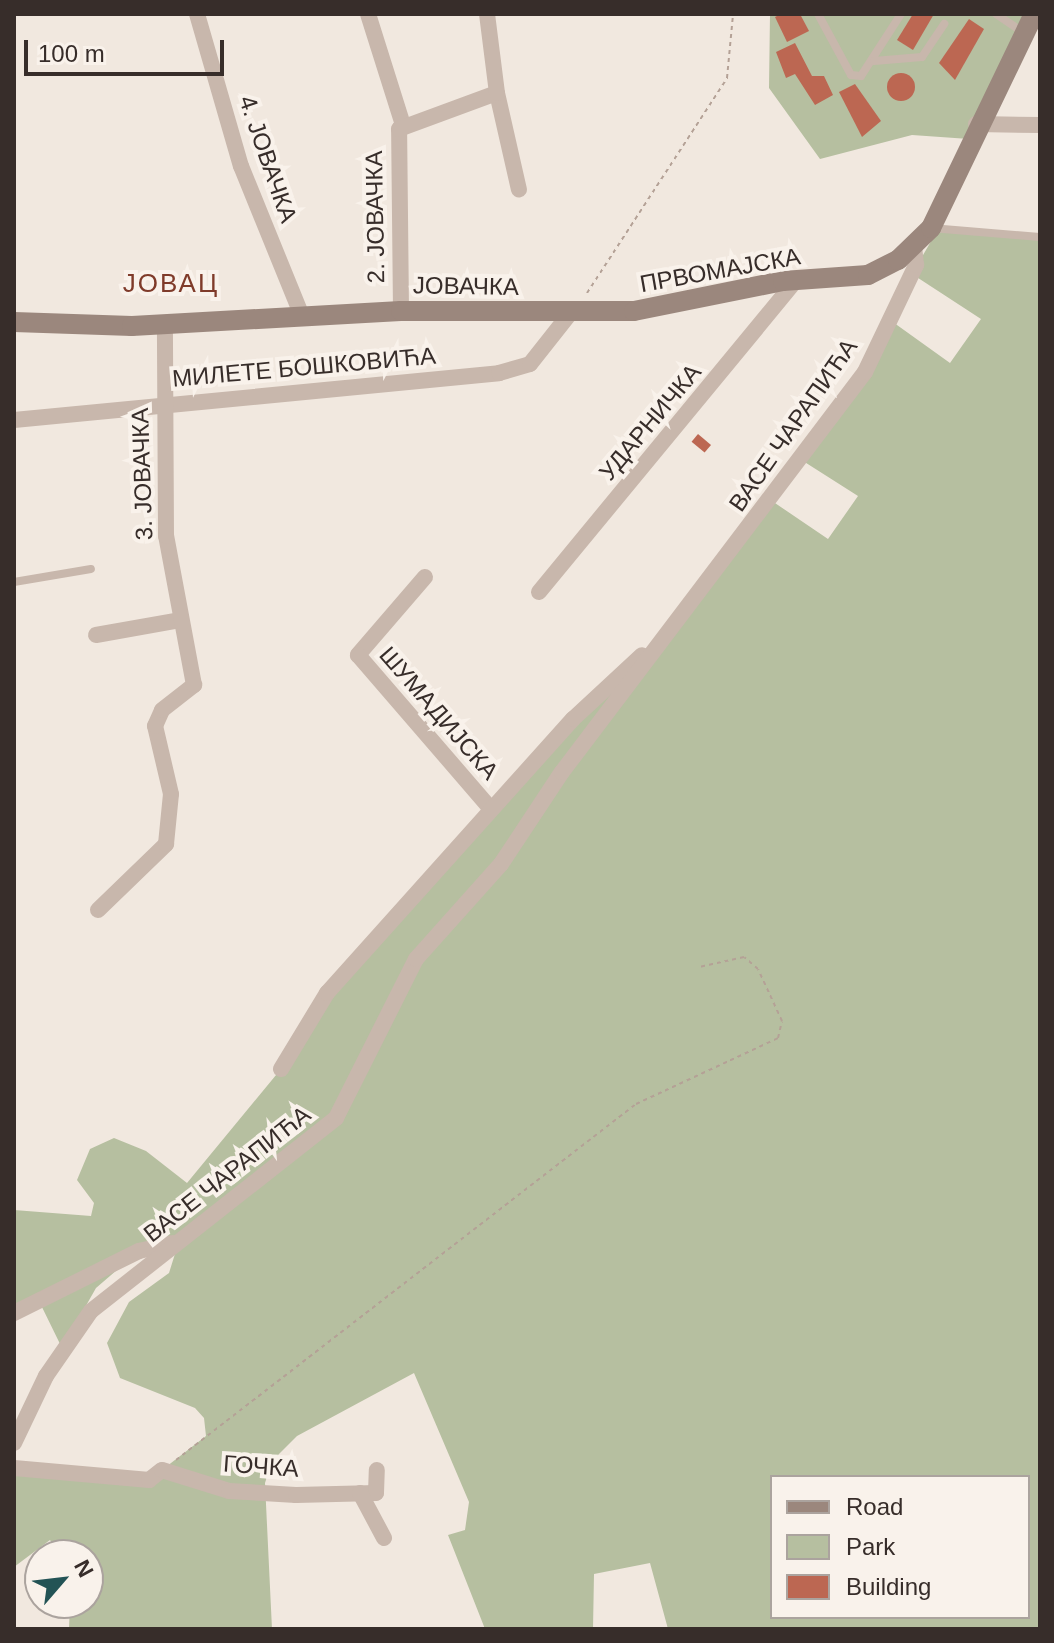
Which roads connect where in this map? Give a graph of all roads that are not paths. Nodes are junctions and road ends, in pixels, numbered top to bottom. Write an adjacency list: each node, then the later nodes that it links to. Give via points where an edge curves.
1 (197, 14): 21 (street, 4. ЈОВАЧКА, via 241,166)
2 (368, 14): 12 (street, 2. ЈОВАЧКА)
3 (487, 14): 10 (street)
4 (818, 14): 9 (lane, via 851,75 865,74)
5 (901, 14): 9 (lane)
6 (996, 14): 7 (lane, ПРВОМАЈСКА)
7 (1029, 23): 11 (main road, ПРВОМАЈСКА)
8 (944, 24): 9 (lane, via 922,57)
9 (874, 61)
10 (497, 93): 12 (street, 2. ЈОВАЧКА); 14 (street)
11 (976, 124): 13 (street); 15 (main road, ПРВОМАЈСКА)
12 (403, 125): 19 (street, 2. ЈОВАЧКА, via 397,148)
13 (1040, 126)
14 (519, 190)
15 (931, 228): 16 (lane); 17 (main road, ПРВОМАЈСКА)
16 (1040, 237)
17 (914, 247): 18 (main road, ПРВОМАЈСКА, via 868,275); 31 (street, ВАСЕ ЧАРАПИЋА, via 916,265 865,372)
18 (795, 281): 20 (main road, ПРВОМАЈСКА, via 634,311); 29 (street, УДАРНИЧКА)
19 (401, 311): 20 (main road, ЈОВАЧКА); 21 (main road, ЈОВАЧКА)
20 (571, 312): 24 (street, МИЛЕТЕ БОШКОВИЋА, via 530,364 499,373)
21 (302, 316): 23 (main road, ЈОВАЧКА)
22 (14, 322): 23 (main road, ЈОВАЧКА)
23 (165, 325): 24 (street, 3. ЈОВАЧКА)
24 (163, 405): 25 (street, МИЛЕТЕ БОШКОВИЋА); 30 (street, 3. ЈОВАЧКА, via 166,536)
25 (14, 420)
26 (91, 569): 28 (lane)
27 (425, 577): 33 (street, ШУМАДИЈСКА, via 358,655)
28 (14, 582)
29 (539, 592)
30 (180, 620): 32 (street); 34 (street, 3. ЈОВАЧКА, via 194,685 162,710 155,726 171,794 170,834 156,861)
31 (676, 624): 33 (street, ВАСЕ ЧАРАПИЋА); 36 (street, ВАСЕ ЧАРАПИЋА, via 562,772 501,864 416,959 336,1118)
32 (96, 635)
33 (490, 808): 35 (street, ВАСЕ ЧАРАПИЋА, via 327,993)
34 (98, 910)
35 (281, 1069)
36 (180, 1241): 37 (street, via 139,1251); 38 (street, ВАСЕ ЧАРАПИЋА, via 91,1311 46,1376)
37 (14, 1313)
38 (14, 1443)
39 (14, 1468): 41 (street, ГОЧКА, via 149,1480 162,1470 229,1491)
40 (377, 1470): 41 (street, via 376,1493)
41 (360, 1493): 42 (street)
42 (384, 1538)

